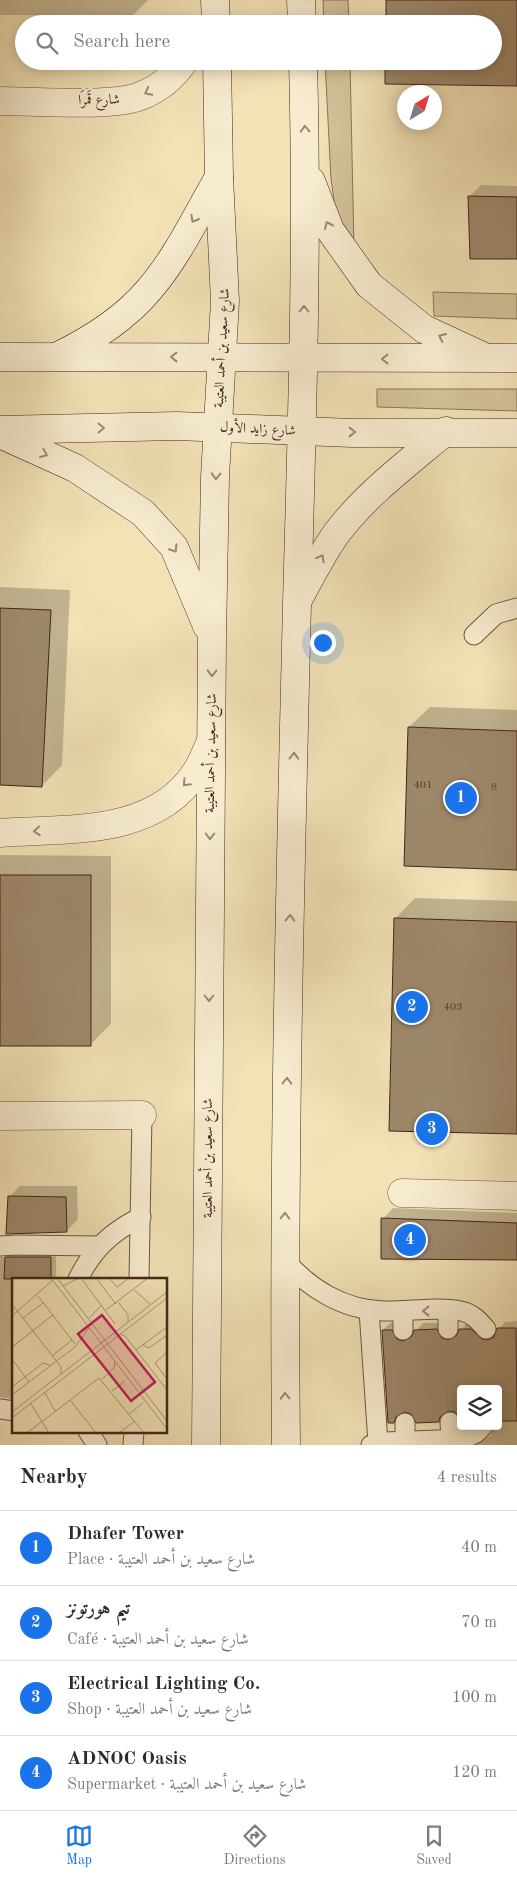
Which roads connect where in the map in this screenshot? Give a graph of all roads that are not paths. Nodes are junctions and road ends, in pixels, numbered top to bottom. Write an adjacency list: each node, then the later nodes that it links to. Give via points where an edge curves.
1 (301, 0): 2 (main road)
2 (302, 15)
3 (176, 70): 6 (main road, شارع قَمرَا, one-way to 6, via 161,86 142,96 122,101)
4 (217, 70): 8 (main road, شارع سعيد بن أحمد العتيبة)
5 (303, 70): 7 (main road, one-way to 5)
6 (0, 101)
7 (306, 168): 12 (main road, one-way to 7); 13 (main road, one-way to 7, via 424,328 369,285 330,230)
8 (219, 177): 10 (main road, شارع سعيد بن أحمد العتيبة, via 225,274); 11 (main road, one-way to 11, via 175,253 147,293 88,341)
9 (0, 357): 11 (main road)
10 (223, 357): 11 (main road, one-way to 11); 12 (main road); 15 (main road, شارع سعيد بن أحمد العتيبة)
11 (54, 358)
12 (304, 358): 13 (main road, one-way to 12); 16 (main road)
13 (486, 358): 14 (main road)
14 (517, 358)
15 (218, 427): 16 (main road, شارع زايد الأول); 18 (main road, شارع زايد الأول, one-way to 15); 23 (main road, شارع سعيد بن أحمد العتيبة, one-way to 23)
16 (303, 431): 17 (main road, شارع زايد الأول, one-way to 17); 20 (main road)
17 (446, 431): 19 (main road, شارع زايد الأول); 20 (main road, one-way to 17, via 326,549 352,516 396,472)
18 (0, 432): 23 (main road, one-way to 23, via 75,468 143,512 174,547)
19 (517, 433)
20 (297, 601): 33 (main road, one-way to 20)
21 (517, 608): 22 (lane, via 496,614)
22 (474, 635)
23 (212, 639): 24 (main road, شارع سعيد بن أحمد العتيبة, one-way to 24)
24 (211, 742): 25 (main road, one-way to 25, via 196,773 171,799 141,817 113,825); 48 (main road, شارع سعيد بن أحمد العتيبة, one-way to 48)
25 (0, 833)
26 (142, 1115): 27 (main road); 30 (lane)
27 (0, 1116)
28 (402, 1193): 29 (main road)
29 (517, 1196)
30 (140, 1218): 32 (lane, via 120,1227); 35 (lane)
31 (0, 1246): 32 (lane)
32 (98, 1246): 34 (lane)
33 (284, 1259): 36 (lane, via 296,1274 320,1291 346,1304); 49 (main road, one-way to 33)
34 (78, 1278)
35 (138, 1278)
36 (369, 1310): 37 (lane); 45 (lane)
37 (403, 1311): 38 (lane, one-way to 37); 41 (lane)
38 (448, 1311): 39 (lane); 40 (lane, via 474,1316)
39 (448, 1329)
40 (486, 1329)
41 (403, 1330)
42 (478, 1430): 45 (lane, via 470,1437 451,1431 405,1432)
43 (89, 1432): 46 (lane)
44 (134, 1432): 47 (lane)
45 (374, 1444)
46 (97, 1445)
47 (133, 1445)
48 (206, 1445)
49 (286, 1445)

